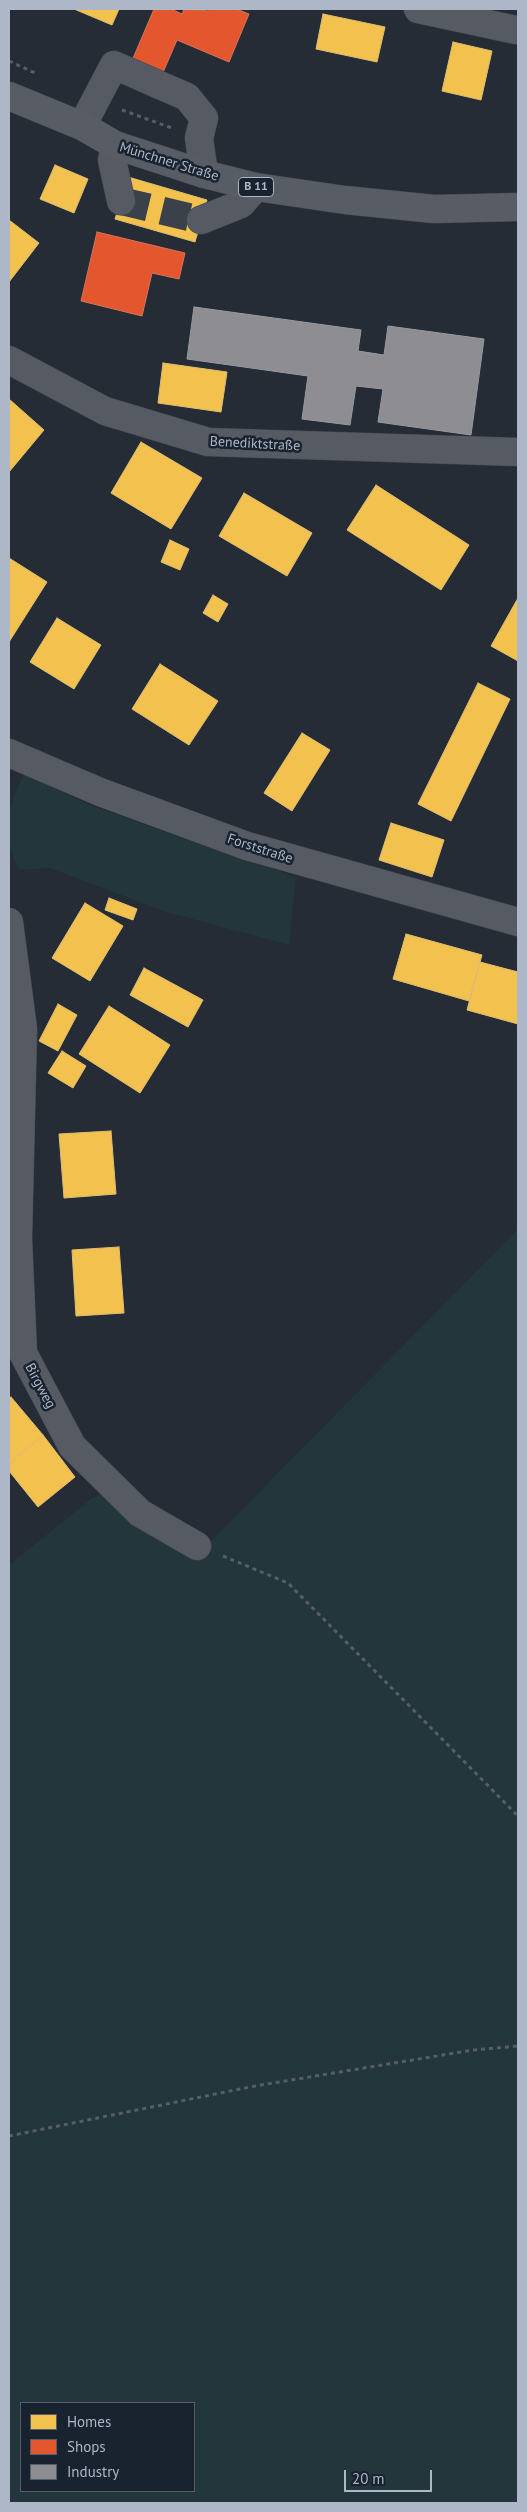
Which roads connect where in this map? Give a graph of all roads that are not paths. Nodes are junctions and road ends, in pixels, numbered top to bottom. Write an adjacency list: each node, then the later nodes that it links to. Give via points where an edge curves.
1 (418, 9): 2 (street)
2 (516, 30)
3 (9, 96): 4 (main road, Münchner Straße / B 11)
4 (82, 126): 5 (main road, Münchner Straße / B 11); 6 (street, via 114,65 187,97 204,118 199,138)
5 (115, 145): 6 (main road, Münchner Straße / B 11); 8 (street, via 112,160)
6 (204, 174): 7 (main road, Münchner Straße / B 11)
7 (256, 187): 9 (main road, Münchner Straße / B 11, via 434,208); 10 (street, via 241,204)
8 (121, 201)
9 (518, 207)
10 (201, 220)
11 (9, 360): 12 (street, Benediktstraße, via 105,411 208,442)
12 (518, 452)
13 (9, 753): 15 (street, Forststraße, via 100,792 247,846)
14 (9, 922): 16 (street, Birgweg, via 23,1029)
15 (518, 922)
16 (16, 1359): 17 (street, Birgweg, via 72,1446 140,1513)
17 (197, 1546)

